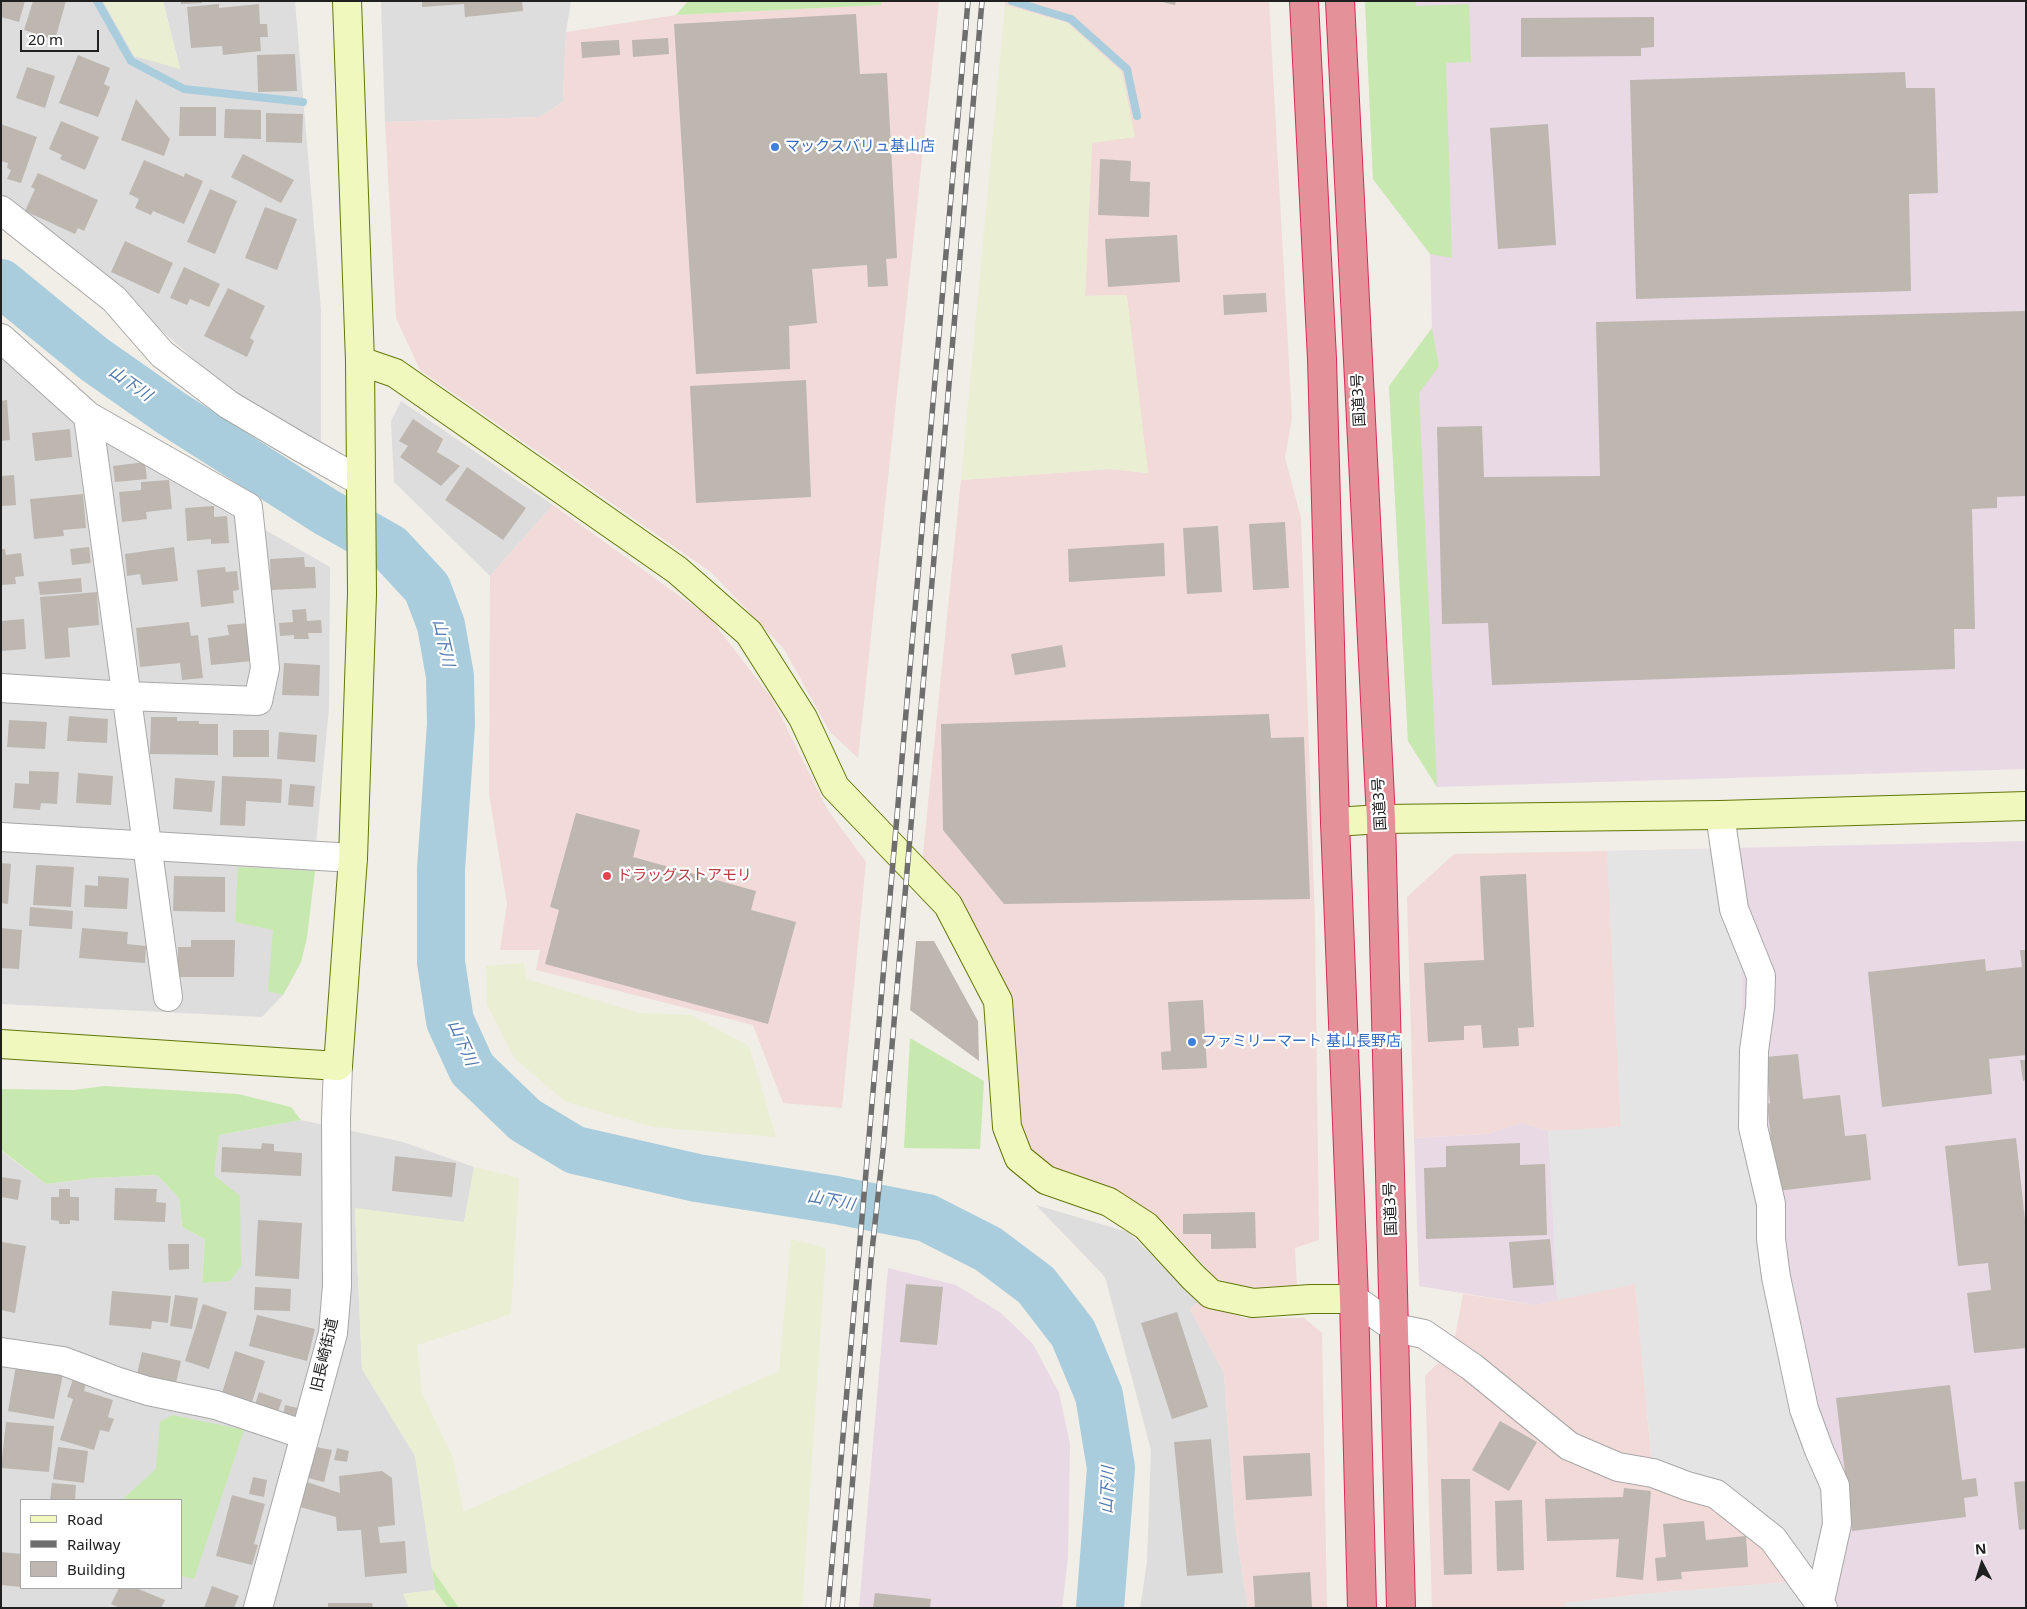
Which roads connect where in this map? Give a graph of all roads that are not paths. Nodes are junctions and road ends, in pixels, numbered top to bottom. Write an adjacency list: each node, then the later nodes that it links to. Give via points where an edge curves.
1 (347, 1): 6 (street)
2 (1304, 1): 14 (highway, via 1322,369)
3 (1340, 1): 13 (highway, 国道3号)
4 (1, 210): 8 (street, via 114,299 162,354 229,404 300,447)
5 (1, 338): 7 (street)
6 (360, 361): 8 (street); 21 (street, via 395,374 669,564 749,633 803,718 834,788 948,905 962,931 998,1001 1007,1127 1019,1158 1046,1180 1109,1202 1146,1226 1211,1294 1252,1303)
7 (88, 416): 10 (street); 10 (street, via 248,507 265,668 258,701)
8 (360, 489): 17 (street, via 362,594)
9 (1, 688): 10 (street)
10 (126, 696): 16 (street)
11 (2026, 806): 12 (street)
12 (1720, 815): 13 (street); 25 (street, via 1734,909 1761,976 1754,1051 1753,1127 1771,1204 1776,1277 1804,1409 1835,1486 1837,1524)
13 (1381, 818): 14 (street); 22 (highway, 国道3号)
14 (1335, 822): 21 (highway)
15 (1, 837): 16 (street)
16 (148, 845): 17 (street); 18 (street)
17 (353, 858): 20 (street)
18 (168, 997)
19 (1, 1044): 20 (street)
20 (338, 1066): 24 (street, 旧長崎街道, via 337,1286 333,1333)
21 (1354, 1299): 22 (street); 27 (highway)
22 (1395, 1328): 25 (street, via 1424,1334 1472,1367 1569,1446 1618,1467 1654,1473 1716,1494 1773,1539); 28 (highway, 国道3号)
23 (1, 1352): 24 (street, via 63,1361 124,1384 216,1405)
24 (304, 1435): 26 (street, 旧長崎街道)
25 (1822, 1604)
26 (258, 1608)
27 (1362, 1608)
28 (1401, 1608)

